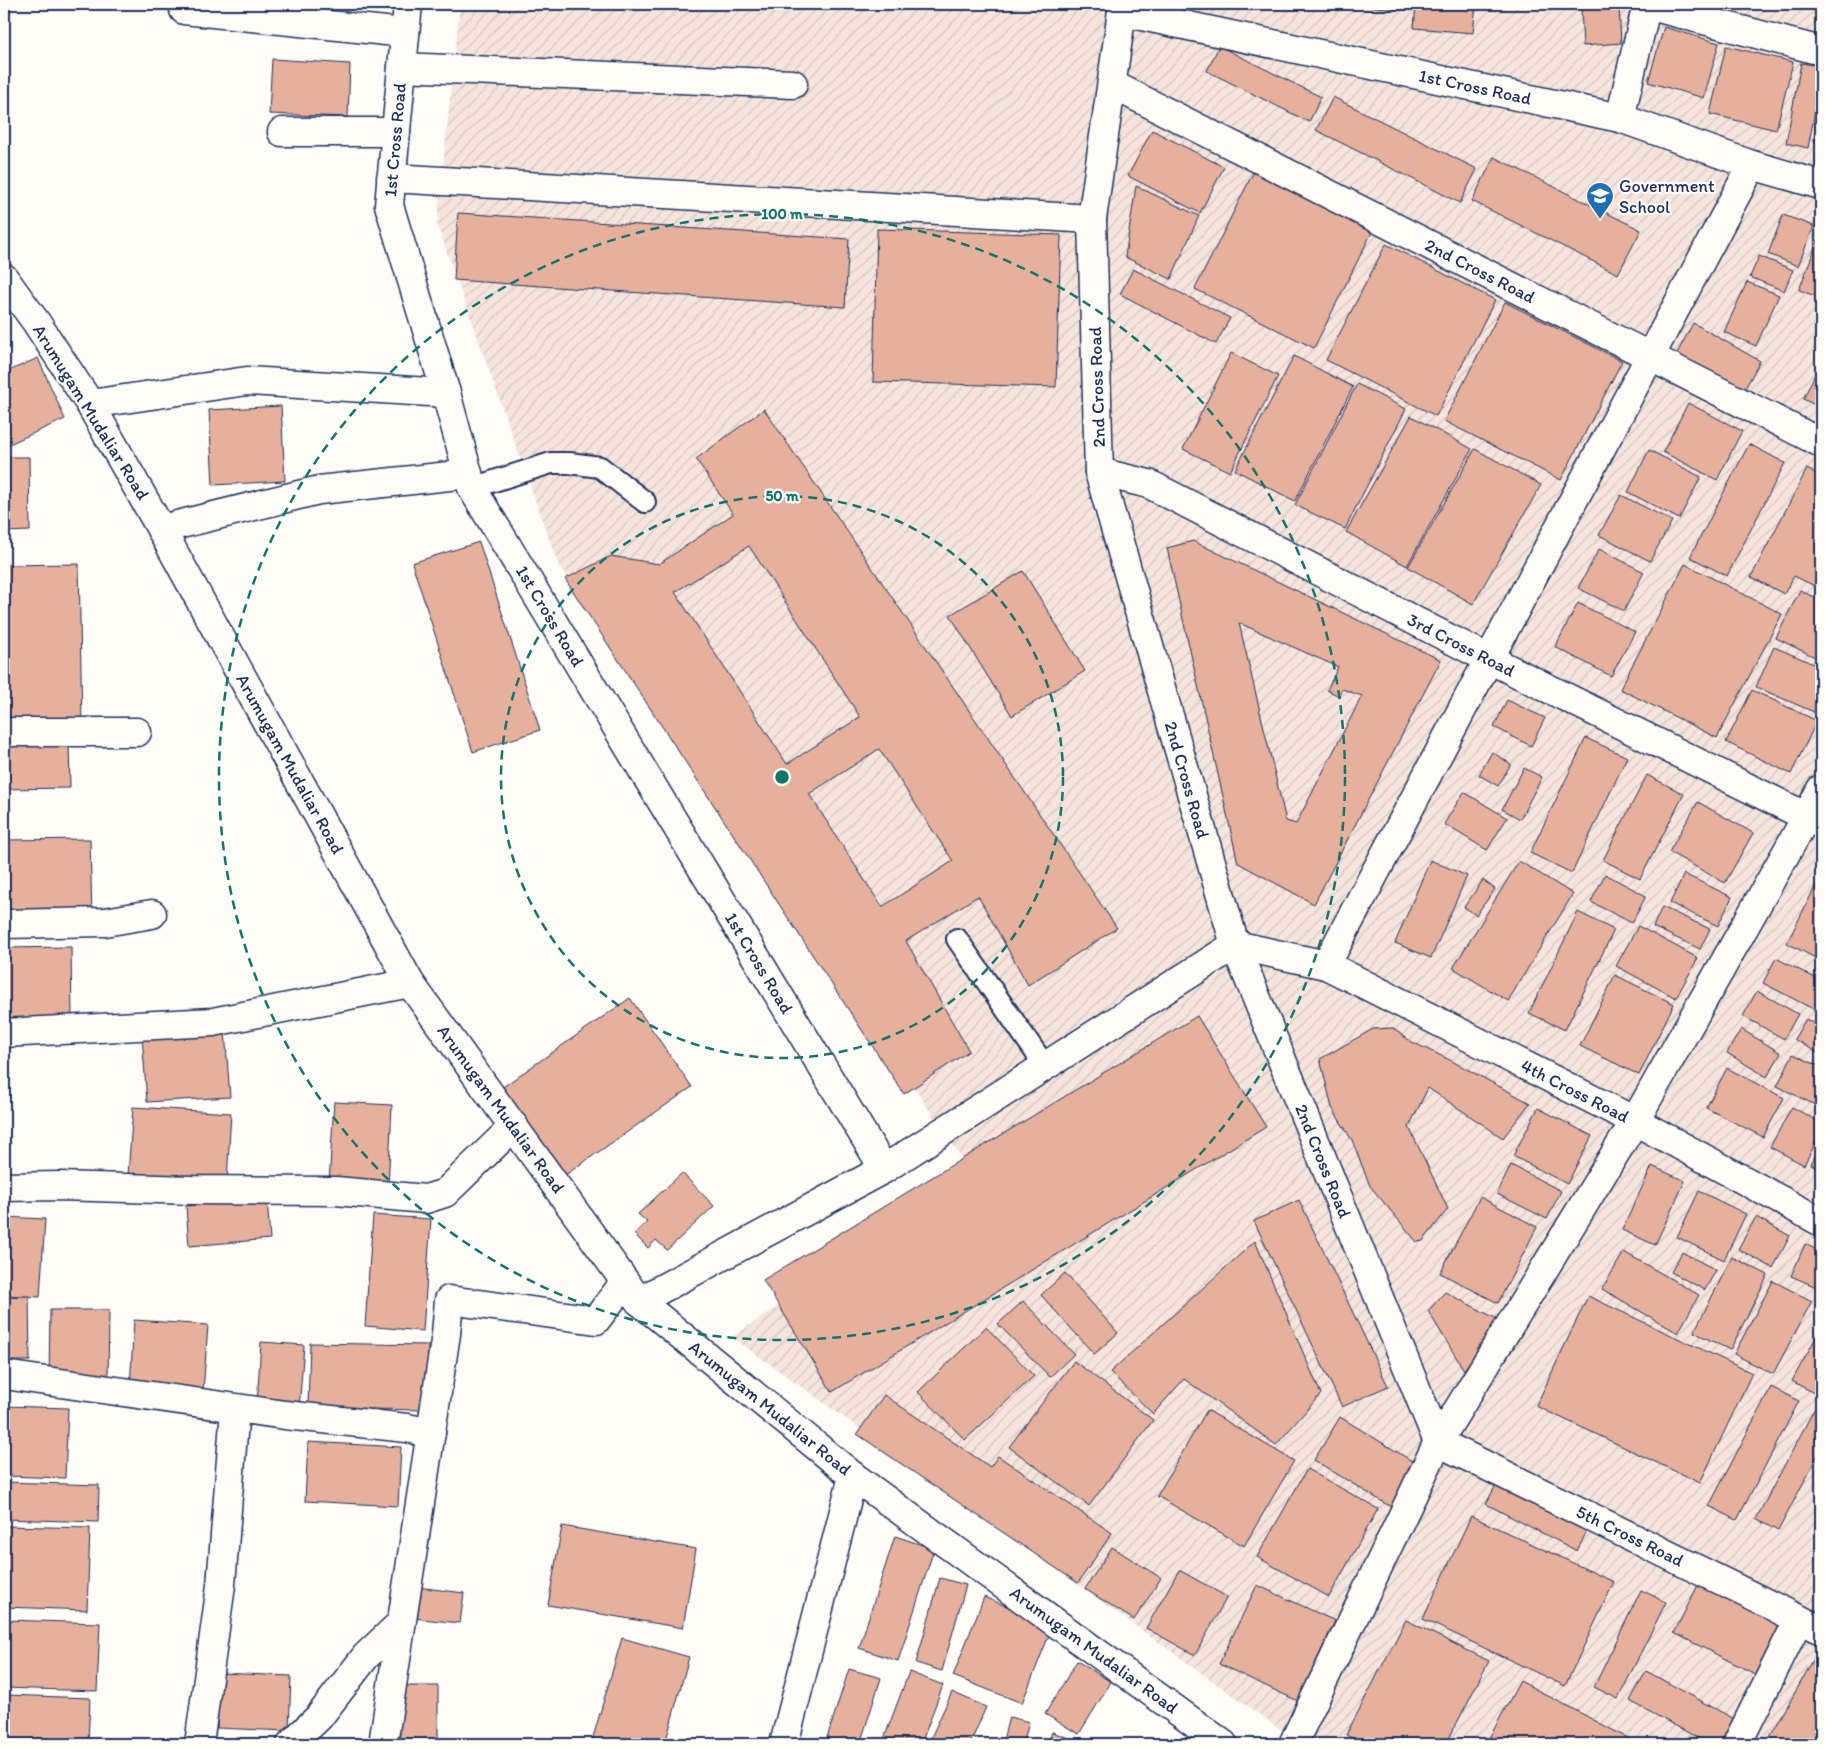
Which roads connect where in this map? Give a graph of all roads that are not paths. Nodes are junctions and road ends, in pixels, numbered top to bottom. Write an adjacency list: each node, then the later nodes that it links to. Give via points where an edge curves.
1 (408, 4): 5 (street, 1st Cross Road)
2 (1647, 4): 6 (street); 10 (street)
3 (1123, 8): 9 (street, 2nd Cross Road); 10 (street, 1st Cross Road)
4 (184, 10): 5 (street)
5 (405, 33): 7 (street, 1st Cross Road)
6 (1821, 51)
7 (402, 67): 8 (street); 12 (street, 1st Cross Road)
8 (793, 84)
9 (1113, 85): 16 (street, 2nd Cross Road); 18 (street, 2nd Cross Road)
10 (1620, 118): 13 (street, 1st Cross Road)
11 (282, 132): 12 (street)
12 (396, 132): 14 (street, 1st Cross Road)
13 (1752, 165): 15 (street, 1st Cross Road); 18 (street)
14 (392, 178): 16 (street); 19 (street, 1st Cross Road, via 389,204)
15 (1821, 185)
16 (1092, 220): 22 (street, 2nd Cross Road)
17 (4, 278): 20 (street, Arumugam Mudaliar Road)
18 (1650, 356): 21 (street, 2nd Cross Road); 26 (street)
19 (446, 393): 20 (street, via 247,381); 23 (street, 1st Cross Road)
20 (90, 404): 25 (street, Arumugam Mudaliar Road)
21 (1821, 443)
22 (1099, 472): 26 (street, 3rd Cross Road, via 1149,484); 34 (street, 2nd Cross Road)
23 (470, 481): 24 (lane, via 552,464 600,467); 25 (street, via 319,490); 41 (street, 1st Cross Road)
24 (645, 502)
25 (161, 529): 36 (street, Arumugam Mudaliar Road)
26 (1489, 659): 30 (street, 3rd Cross Road); 35 (street)
27 (4, 732): 28 (street)
28 (138, 732)
29 (1821, 789): 30 (street)
30 (1814, 820): 39 (street)
31 (152, 914): 32 (street, via 105,922)
32 (4, 924)
33 (957, 939): 38 (lane)
34 (1235, 945): 35 (street, 4th Cross Road); 38 (street); 48 (street, 2nd Cross Road)
35 (1326, 965): 39 (street, 4th Cross Road)
36 (410, 983): 37 (street, via 213,1022); 40 (street, Arumugam Mudaliar Road)
37 (4, 1033)
38 (1045, 1066): 41 (street)
39 (1635, 1121): 43 (street, 4th Cross Road); 48 (street)
40 (514, 1126): 42 (street, via 445,1192 426,1199 336,1191); 44 (street, Arumugam Mudaliar Road)
41 (884, 1170): 44 (street)
42 (4, 1187)
43 (1821, 1222)
44 (632, 1292): 47 (street, via 596,1320 450,1300); 49 (street, Arumugam Mudaliar Road)
45 (4, 1375): 46 (street)
46 (235, 1408): 47 (street); 52 (street, via 221,1585)
47 (430, 1433): 50 (street)
48 (1438, 1442): 51 (street, 5th Cross Road); 57 (street)
49 (853, 1476): 55 (street); 56 (street, Arumugam Mudaliar Road)
50 (401, 1623): 53 (street, via 366,1656 319,1717); 54 (street)
51 (1810, 1624): 58 (street)
52 (199, 1744)
53 (291, 1744)
54 (383, 1744)
55 (784, 1744)
56 (1223, 1744)
57 (1293, 1744)
58 (1737, 1744)

